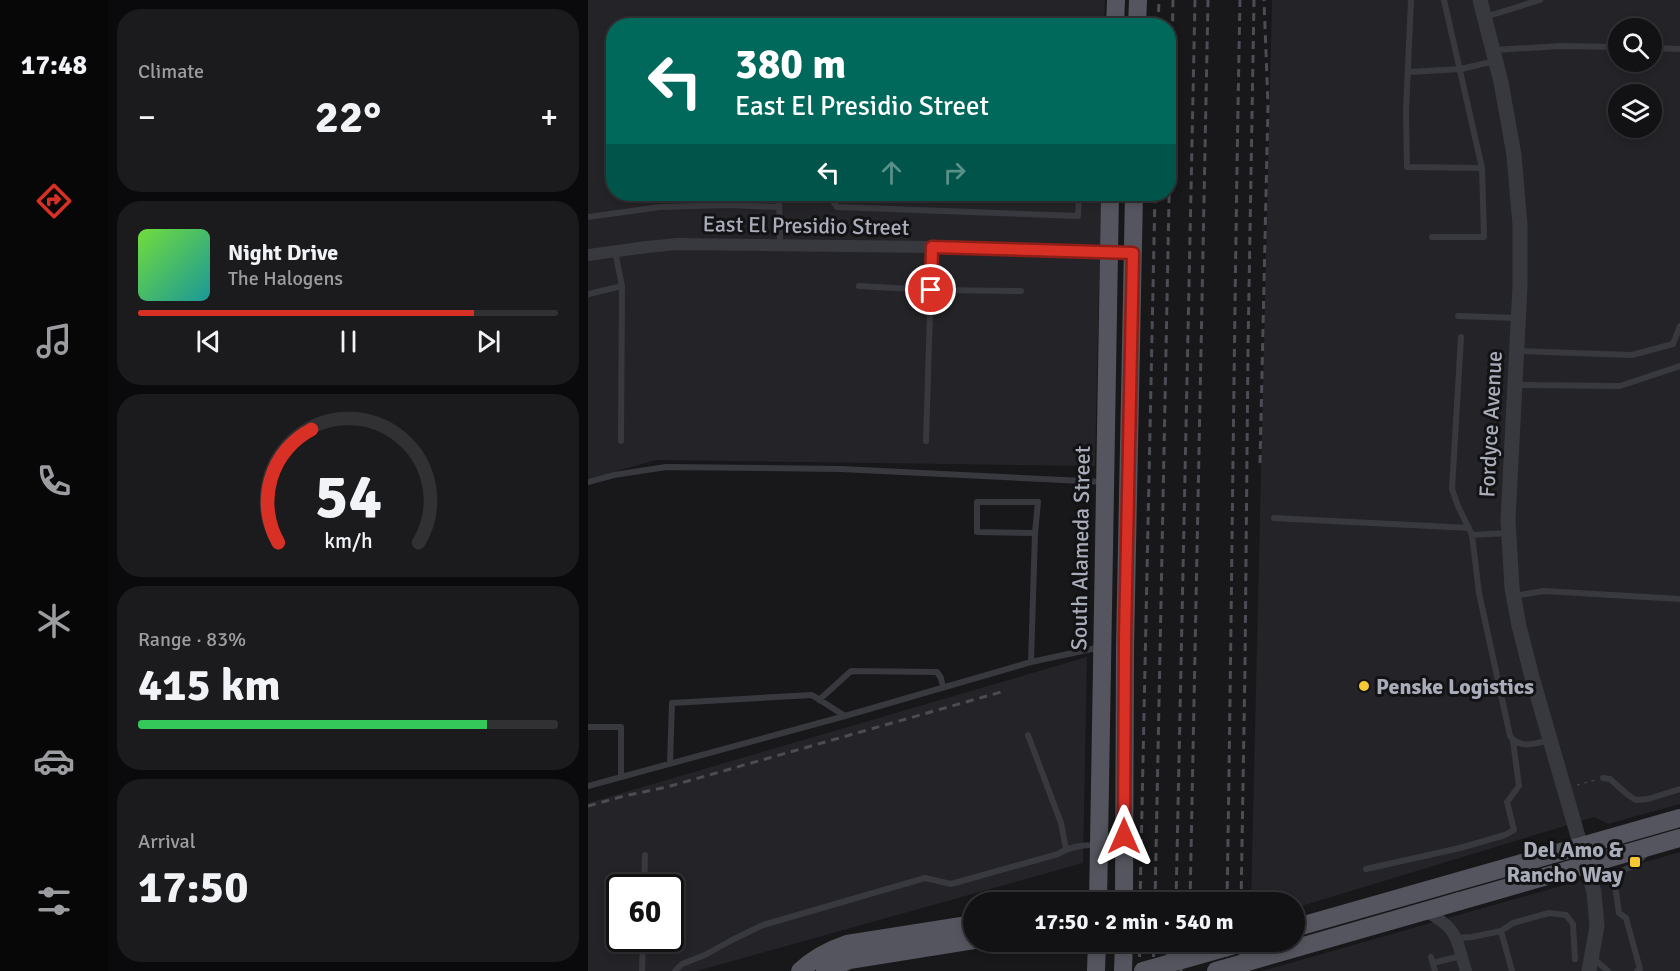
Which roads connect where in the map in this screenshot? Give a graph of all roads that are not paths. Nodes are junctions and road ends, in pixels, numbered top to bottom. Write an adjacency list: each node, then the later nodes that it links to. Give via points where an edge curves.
1 (1116, 0): 8 (main road)
2 (1138, 0): 9 (main road)
3 (1411, 0): 15 (lane)
4 (1444, 0): 14 (lane)
5 (1480, 0): 7 (street, Fordyce Avenue)
6 (1540, 0): 7 (lane)
7 (1485, 17): 13 (street, Fordyce Avenue)
8 (1115, 18)
9 (1137, 18)
10 (1608, 47): 13 (lane, via 1561,46)
11 (1662, 48): 12 (lane)
12 (1680, 49)
13 (1494, 55): 14 (lane); 37 (street, Fordyce Avenue, via 1518,192)
14 (1461, 69): 15 (lane); 16 (lane)
15 (1409, 72): 16 (lane, via 1407,167)
16 (1482, 168): 24 (lane, via 1484,237)
17 (779, 201): 22 (lane)
18 (833, 201): 19 (lane, via 837,207 1078,216)
19 (1079, 201)
20 (1110, 201): 28 (main road, South Alameda Street)
21 (1134, 201): 29 (main road, South Alameda Street)
22 (779, 207): 23 (lane, via 660,207); 25 (lane)
23 (588, 217)
24 (1432, 237)
25 (780, 244): 26 (street, East El Presidio Street); 27 (street, East El Presidio Street, via 677,244)
26 (932, 247): 28 (street, East El Presidio Street); 33 (lane)
27 (615, 250): 30 (street, East El Presidio Street); 31 (lane)
28 (1109, 253): 29 (street, East El Presidio Street); 46 (main road, South Alameda Street)
29 (1133, 253): 54 (main road, South Alameda Street)
30 (588, 255)
31 (622, 286): 35 (lane); 43 (lane)
32 (859, 286): 33 (lane)
33 (931, 290): 34 (lane); 44 (lane)
34 (1021, 291)
35 (588, 294)
36 (1458, 316): 37 (lane)
37 (1518, 318): 40 (street, Fordyce Avenue)
38 (1680, 326): 40 (lane, via 1673,344 1632,355)
39 (1461, 337): 48 (lane, via 1452,489)
40 (1516, 351): 42 (street, Fordyce Avenue)
41 (1680, 366): 42 (lane, via 1620,386)
42 (1514, 385): 50 (street, Fordyce Avenue)
43 (621, 441)
44 (926, 441)
45 (588, 482): 46 (lane, via 666,467 842,469)
46 (1105, 482): 53 (main road, South Alameda Street)
47 (1274, 518): 48 (lane)
48 (1471, 531): 50 (lane); 62 (lane, via 1479,593)
49 (1035, 533): 49 (lane, via 977,532 977,502 1038,502); 55 (lane)
50 (1508, 533): 51 (street, Fordyce Avenue)
51 (1514, 596): 52 (lane, via 1544,591); 61 (street, Fordyce Avenue)
52 (1680, 599)
53 (1102, 646): 54 (main road); 55 (lane); 70 (main road, South Alameda Street)
54 (1125, 648): 79 (main road, South Alameda Street)
55 (1031, 662): 56 (lane)
56 (943, 688): 57 (lane, via 937,672 851,671); 58 (lane)
57 (819, 700): 58 (lane); 63 (lane, via 812,695 672,703)
58 (844, 716): 63 (lane)
59 (588, 727): 64 (lane, via 621,728)
60 (1028, 735): 73 (lane, via 1061,824)
61 (1551, 740): 62 (lane, via 1521,745); 71 (street, Fordyce Avenue)
62 (1514, 741): 76 (lane, via 1520,786 1507,801 1514,831 1460,848)
63 (670, 764): 64 (lane)
64 (621, 777): 66 (lane)
65 (1603, 778): 67 (lane, via 1610,779 1636,800)
66 (588, 786)
67 (1680, 789)
68 (1680, 818): 71 (main road)
69 (1680, 838): 72 (main road)
70 (1099, 845): 73 (lane); 78 (main road, South Alameda Street)
71 (1581, 846): 75 (street, Fordyce Avenue); 82 (main road, via 1454,882)
72 (1654, 846): 75 (main road); 105 (lane, via 1614,878 1618,913 1626,918 1640,969)
73 (1066, 849): 94 (lane, via 951,884 925,878 763,925)
74 (645, 855): 77 (lane)
75 (1586, 865): 92 (street, Fordyce Avenue, via 1594,892 1597,926); 100 (main road, bridge)
76 (1366, 869)
77 (644, 874)
78 (1098, 892)
79 (1120, 892)
80 (963, 926): 95 (main road, via 846,944 814,958)
81 (1501, 931): 84 (lane); 91 (lane, via 1513,922 1549,913 1566,915 1573,924); 103 (lane)
82 (1305, 932)
83 (1305, 933): 84 (street, via 1420,908 1442,920)
84 (1456, 938): 90 (street)
85 (963, 942): 96 (main road, via 849,960)
86 (642, 952): 93 (lane)
87 (1097, 952): 97 (main road)
88 (1124, 952): 98 (main road)
89 (1210, 952): 99 (main road, bridge)
90 (1461, 956): 101 (lane, via 1432,960); 102 (street)
91 (1575, 958)
92 (1590, 964): 104 (lane)
93 (642, 971)
94 (675, 971)
95 (800, 971)
96 (825, 971)
97 (1096, 971)
98 (1123, 971)
99 (1143, 971)
100 (1216, 971)
101 (1436, 971)
102 (1466, 971)
103 (1512, 971)
104 (1608, 971)
105 (1637, 971)

